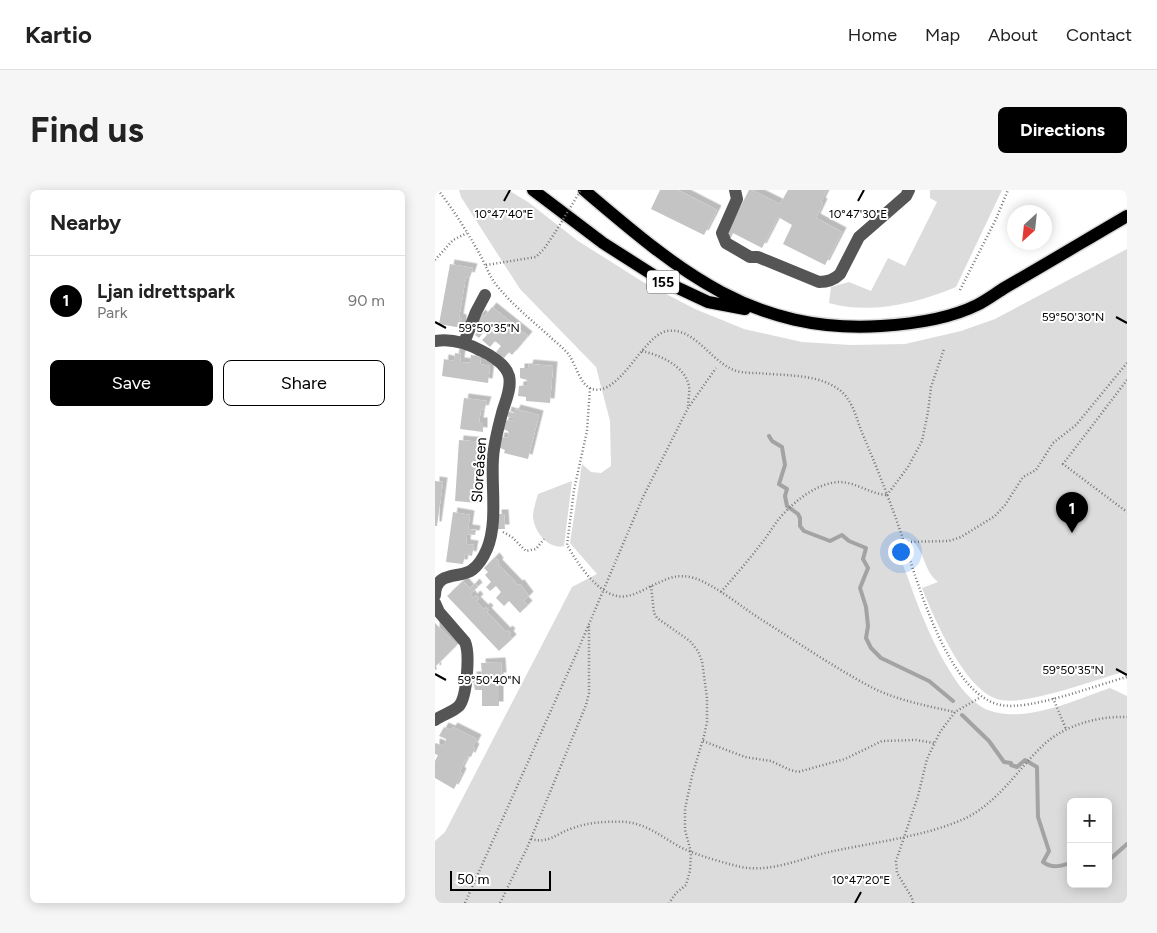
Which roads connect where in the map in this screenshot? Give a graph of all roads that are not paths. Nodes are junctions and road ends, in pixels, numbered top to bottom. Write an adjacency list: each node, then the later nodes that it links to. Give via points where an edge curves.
1 (533, 190): 7 (main road, 155, via 627,260 680,290 708,302)
2 (583, 190): 7 (main road, 155, via 688,274)
3 (735, 190): 4 (lane, via 737,199 722,233 726,243 751,257 819,282 840,274 859,237)
4 (909, 190)
5 (1127, 216): 7 (main road, 155, via 977,305 951,314 896,325 854,327 811,323)
6 (485, 295): 9 (lane)
7 (770, 313)
8 (435, 341): 9 (lane, Sloreåsen)
9 (464, 343): 10 (lane, Sloreåsen, via 488,354 505,369 509,388 493,458 492,527 487,549 472,570 440,582)
10 (435, 596)
11 (435, 603): 12 (lane, via 465,642 467,670 462,701)
12 (435, 720)

